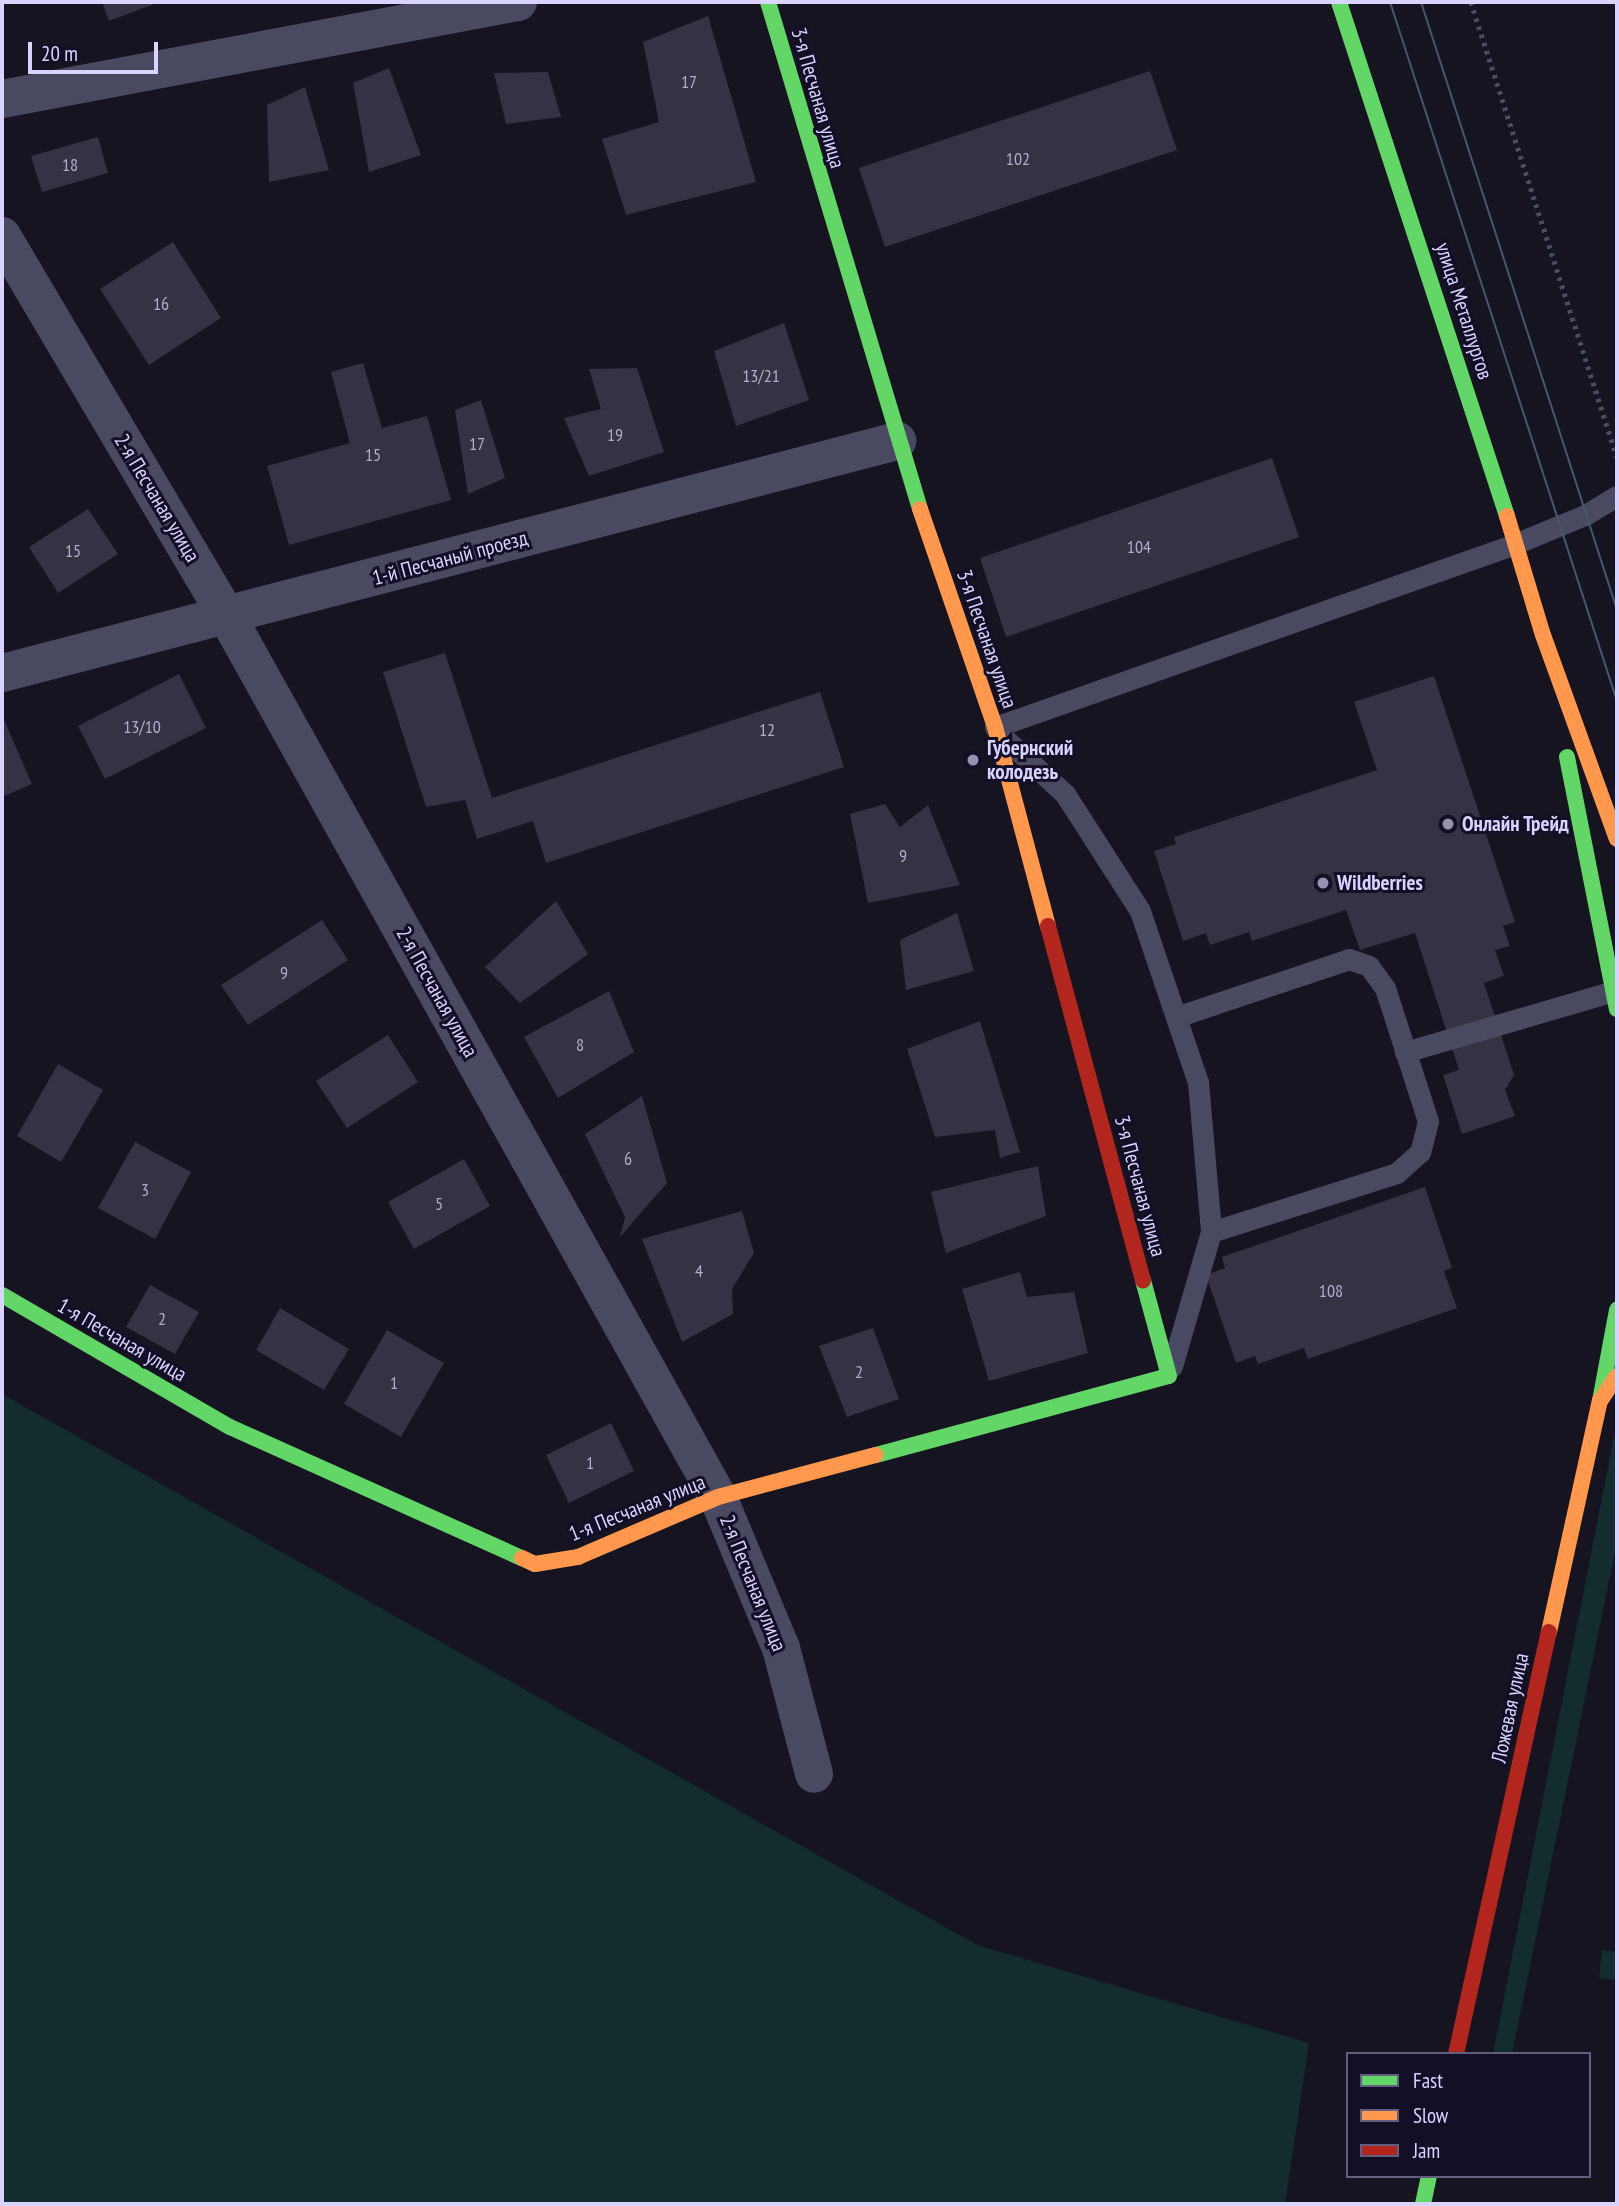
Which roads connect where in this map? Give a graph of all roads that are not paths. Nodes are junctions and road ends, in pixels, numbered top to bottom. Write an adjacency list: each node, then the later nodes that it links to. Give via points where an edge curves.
1 (517, 2): 4 (street)
2 (768, 2): 6 (street, 3-я Песчаная улица)
3 (1339, 2): 8 (street, улица Металлургов)
4 (2, 99)
5 (2, 236): 9 (street, 2-я Песчаная улица)
6 (897, 441): 9 (street, 1-й Песчаный проезд); 12 (street, 3-я Песчаная улица)
7 (1617, 496): 8 (lane, via 1585,515)
8 (1515, 544): 10 (street, улица Металлургов); 12 (lane)
9 (227, 616): 11 (street, 1-й Песчаный проезд); 23 (street, 2-я Песчаная улица)
10 (1543, 635): 13 (street, улица Металлургов); 14 (street, улица Металлургов)
11 (2, 673)
12 (995, 729): 15 (lane, via 1065,794 1133,899); 20 (street, 3-я Песчаная улица)
13 (1617, 839)
14 (1615, 1000): 16 (lane)
15 (1176, 1017): 16 (lane, via 1349,959 1369,966 1385,988); 17 (lane, via 1198,1082)
16 (1405, 1052): 17 (lane, via 1428,1121 1420,1152 1397,1172)
17 (1211, 1232): 20 (lane)
18 (2, 1295): 23 (street, 1-я Песчаная улица, via 230,1427 535,1564 578,1557 622,1541)
19 (1617, 1310): 22 (street)
20 (1169, 1376): 23 (street, 1-я Песчаная улица)
21 (1617, 1376): 22 (street, Ложевая улица)
22 (1600, 1401): 25 (street, Ложевая улица)
23 (718, 1497): 24 (street, 2-я Песчаная улица, via 781,1648)
24 (814, 1774)
25 (1456, 2052)
26 (1429, 2178): 27 (street)
27 (1423, 2204)

